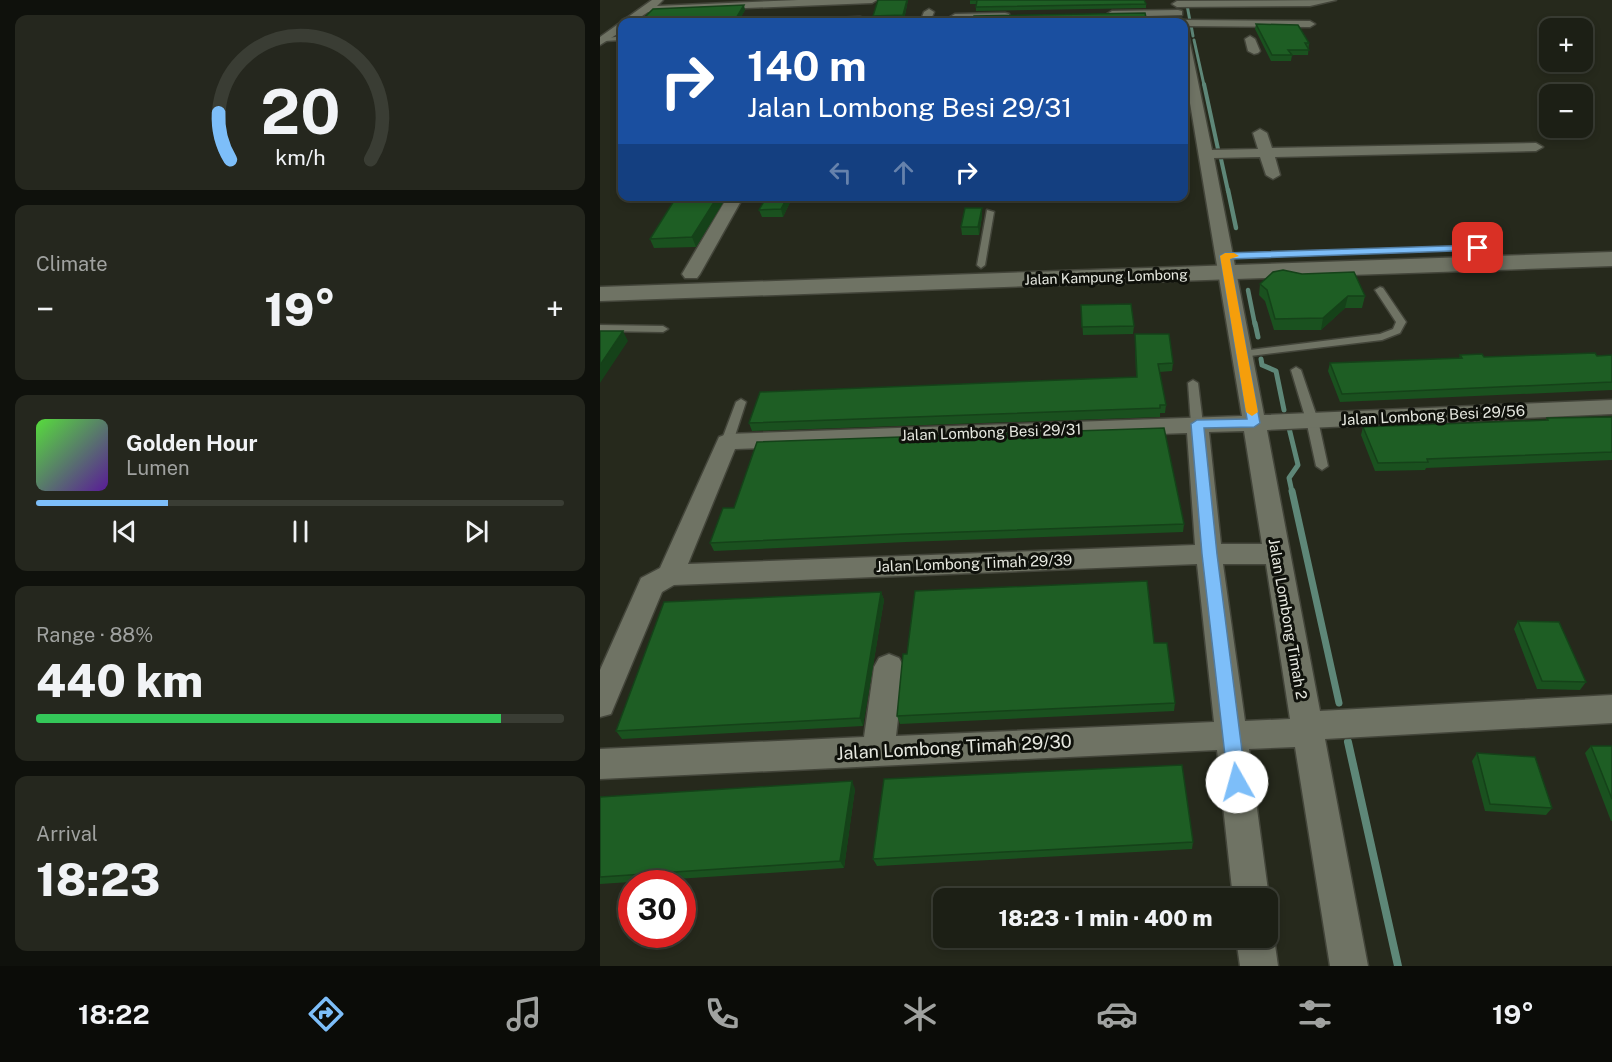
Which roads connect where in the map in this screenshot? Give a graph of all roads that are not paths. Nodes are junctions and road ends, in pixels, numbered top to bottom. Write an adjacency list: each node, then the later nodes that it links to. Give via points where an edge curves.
1 (658, 0): 4 (street)
2 (872, 0): 4 (street)
3 (1331, 0): 5 (street)
4 (646, 9): 10 (street)
5 (1179, 13): 6 (street); 13 (street)
6 (1159, 14): 7 (street)
7 (1101, 15)
8 (1018, 16): 12 (street)
9 (955, 17): 11 (street)
10 (633, 18)
11 (960, 18)
12 (994, 18)
13 (1310, 24)
14 (618, 32): 16 (street)
15 (1249, 39): 17 (street)
16 (602, 40)
17 (1254, 51)
18 (1188, 74): 22 (street, Jalan Lombong Timah 2)
19 (1260, 133): 21 (street)
20 (1536, 147): 21 (street)
21 (1266, 153): 22 (street); 23 (street)
22 (1205, 154): 28 (street, Jalan Lombong Timah 2)
23 (1273, 175)
24 (733, 201): 30 (street)
25 (990, 212): 29 (lane)
26 (1612, 244): 28 (street, Jalan Kampung Lombong)
27 (1612, 259): 28 (street, Jalan Kampung Lombong)
28 (1226, 264): 29 (street, Jalan Kampung Lombong); 33 (street, Jalan Kampung Lombong); 36 (street, Jalan Lombong Timah 2)
29 (981, 265): 30 (street, Jalan Kampung Lombong)
30 (691, 274): 31 (street, Jalan Kampung Lombong)
31 (600, 276)
32 (1380, 290): 36 (lane, via 1401,322 1396,331 1382,337)
33 (600, 294)
34 (600, 328): 35 (lane)
35 (663, 329)
36 (1242, 354): 42 (street, Jalan Lombong Timah 2)
37 (1296, 370): 41 (lane)
38 (1193, 383): 43 (lane)
39 (741, 402): 44 (lane)
40 (1612, 407): 41 (street, Jalan Lombong Besi 29/56)
41 (1312, 420): 42 (street, Jalan Lombong Besi 29/56); 45 (lane)
42 (1254, 423): 43 (street, Jalan Lombong Besi 29/31); 47 (street, Jalan Lombong Timah 2)
43 (1197, 424): 44 (street, Jalan Lombong Besi 29/31); 46 (street)
44 (727, 442): 48 (street)
45 (1322, 466)
46 (1209, 554): 47 (street, Jalan Lombong Timah 29/39); 48 (street, Jalan Lombong Timah 29/39); 53 (street)
47 (1277, 554): 52 (street, Jalan Lombong Timah 2)
48 (670, 575): 50 (street, via 651,585)
49 (889, 667): 54 (street)
50 (600, 704)
51 (1612, 709): 52 (street, Jalan Lombong Timah 29/30)
52 (1307, 729): 53 (street, Jalan Lombong Timah 29/30); 59 (street, Jalan Lombong Timah 2)
53 (1232, 735): 54 (street, Jalan Lombong Timah 29/30); 56 (street)
54 (878, 751): 55 (street, Jalan Lombong Timah 29/30)
55 (600, 764)
56 (1250, 888)
57 (1256, 948): 58 (street)
58 (1259, 966)
59 (1349, 966)

